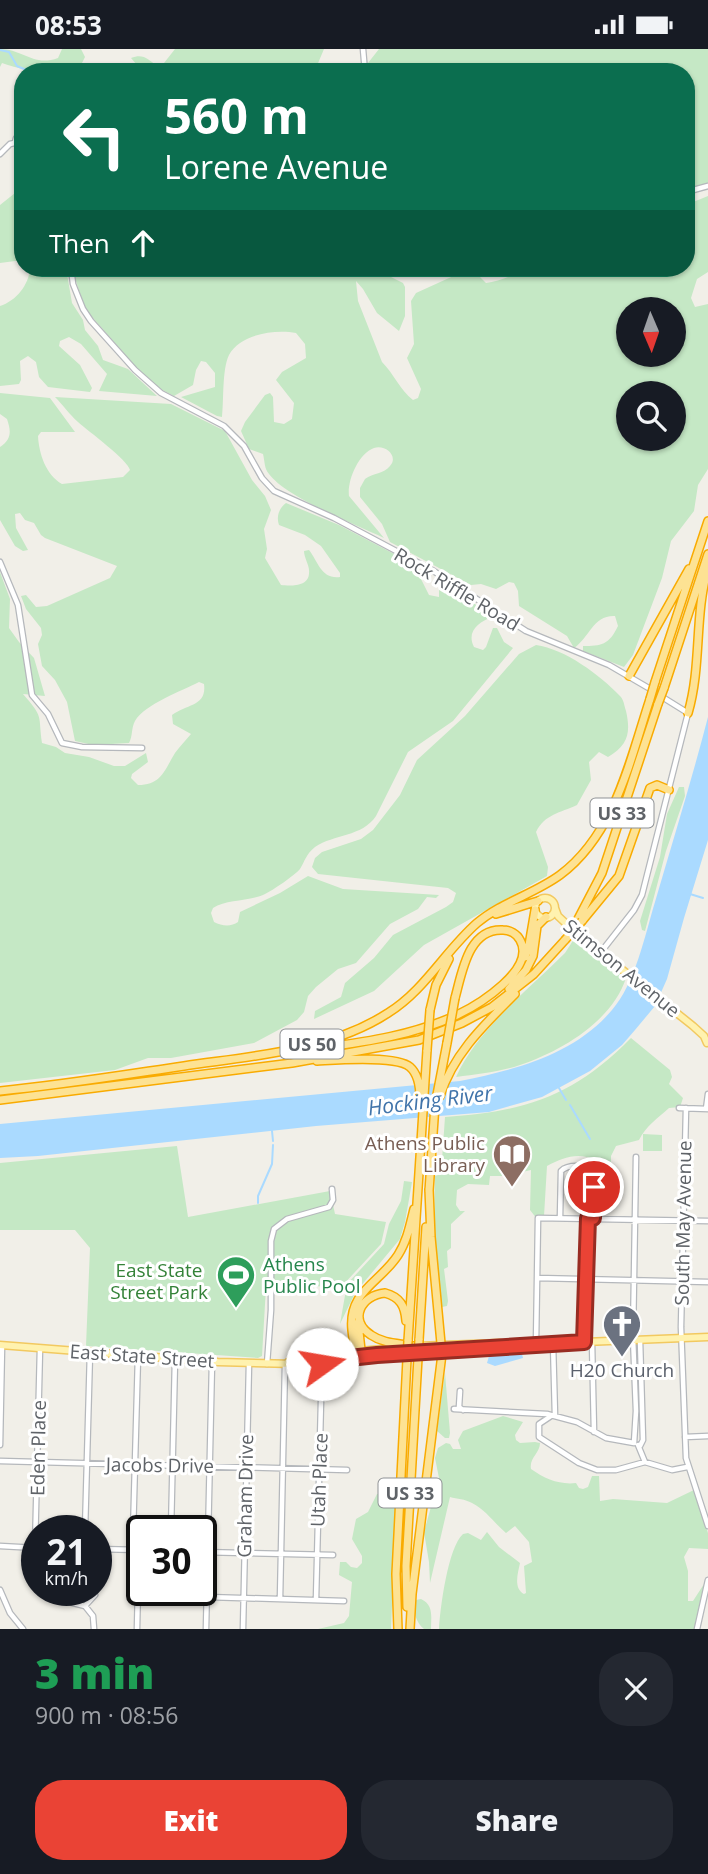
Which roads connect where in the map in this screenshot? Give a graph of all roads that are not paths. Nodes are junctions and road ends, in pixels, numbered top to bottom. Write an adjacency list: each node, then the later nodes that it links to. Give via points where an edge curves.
1 (73, 277): 7 (street, Rock Riffle Road, via 87,315 135,370 161,393 224,425 274,491 432,570 525,631)
2 (708, 521): 3 (highway, US 33)
3 (700, 546): 7 (highway); 16 (highway, US 33, bridge, via 618,796 602,828 558,877)
4 (708, 554): 15 (highway, US 33, bridge, via 605,864)
5 (0, 562): 9 (street, via 18,605 32,695 62,743)
6 (708, 568): 8 (highway)
7 (629, 676): 8 (street, Rock Riffle Road)
8 (688, 713): 10 (street)
9 (142, 748)
10 (669, 790): 15 (highway, via 657,785 650,788 619,876); 19 (street, via 642,895)
11 (538, 901): 12 (main road, via 549,899); 13 (main road); 16 (highway, via 502,912)
12 (555, 908): 14 (main road); 17 (main road, Stimson Avenue)
13 (535, 910): 14 (main road); 20 (highway)
14 (547, 917): 17 (main road); 22 (highway, via 537,928 535,951 526,970)
15 (580, 920): 21 (highway, US 33, bridge)
16 (471, 929): 18 (highway, US 33)
17 (575, 932): 19 (main road, Stimson Avenue)
18 (458, 943): 27 (highway, US 50, via 411,996 348,1034 308,1045); 35 (highway, US 33, bridge, via 441,972 430,1010)
19 (601, 953): 23 (main road, Stimson Avenue)
20 (523, 959): 27 (highway, via 507,980 474,1006 405,1035); 34 (highway, bridge, via 516,934 500,930 486,934 468,953 455,998)
21 (534, 974): 22 (highway, US 50); 34 (highway, US 33, via 478,1032 453,1067)
22 (492, 1006): 26 (highway, US 50, via 419,1040)
23 (693, 1026): 24 (main road, Stimson Avenue); 25 (main road, Stimson Avenue)
24 (708, 1033)
25 (708, 1044)
26 (292, 1063): 30 (highway, US 50); 35 (highway, via 395,1061 407,1065 420,1089)
27 (132, 1074): 28 (highway, US 50)
28 (0, 1091)
29 (708, 1094): 33 (street)
30 (0, 1100)
31 (680, 1108): 32 (street)
32 (686, 1108): 33 (street); 43 (street, South May Avenue)
33 (707, 1109)
34 (434, 1117): 38 (highway, US 33)
35 (421, 1133): 39 (highway, US 33)
36 (636, 1157): 42 (street)
37 (332, 1188): 69 (street, via 329,1207 287,1219 274,1229)
38 (429, 1189): 55 (highway, US 33); 60 (highway)
39 (418, 1191): 55 (highway, US 33); 62 (highway, via 403,1246 353,1308)
40 (560, 1218): 41 (street); 41 (street, via 561,1171 569,1167 594,1171); 45 (street, via 538,1217)
41 (591, 1218): 42 (street); 46 (street)
42 (635, 1219): 43 (street); 47 (street)
43 (683, 1221): 44 (street); 48 (street, South May Avenue)
44 (708, 1221)
45 (537, 1278): 46 (street); 57 (street)
46 (586, 1279): 47 (street); 54 (street)
47 (634, 1280): 48 (street); 53 (street)
48 (682, 1281): 49 (street); 52 (street, South May Avenue)
49 (708, 1282)
50 (359, 1315): 55 (highway, via 362,1327 372,1337); 55 (highway, via 373,1295 395,1297 405,1310); 62 (highway)
51 (708, 1337): 52 (main road, East State Street)
52 (681, 1338): 53 (main road, East State Street); 76 (street, South May Avenue)
53 (637, 1340): 54 (main road, East State Street); 78 (street, via 643,1440)
54 (588, 1342): 56 (main road, East State Street); 74 (street)
55 (414, 1343): 60 (main road, East State Street); 62 (main road, East State Street); 119 (highway, US 33, bridge, via 407,1359 397,1552); 120 (highway, US 33, bridge, via 418,1358 405,1566)
56 (553, 1343): 57 (main road, East State Street); 73 (street)
57 (536, 1344): 60 (main road, East State Street)
58 (1, 1345): 59 (main road, East State Street); 77 (street)
59 (40, 1348): 61 (main road, East State Street); 80 (street, Eden Place)
60 (443, 1348): 62 (main road, East State Street); 120 (highway)
61 (90, 1352): 63 (main road, East State Street); 82 (street)
62 (358, 1353): 66 (main road, East State Street); 68 (main road, East State Street)
63 (138, 1356): 64 (main road, East State Street); 83 (street)
64 (176, 1359): 65 (main road, East State Street); 84 (street)
65 (212, 1361): 67 (main road, East State Street); 85 (street)
66 (322, 1361): 68 (main road, East State Street); 89 (street, Utah Place)
67 (248, 1363): 69 (main road, East State Street); 86 (street, Graham Drive)
68 (285, 1363): 69 (main road, East State Street); 88 (street)
69 (267, 1364)
70 (460, 1391): 72 (street, via 459,1407)
71 (454, 1409): 72 (street)
72 (464, 1410): 73 (street)
73 (553, 1416): 74 (street); 81 (street, via 539,1424 539,1437 584,1466 609,1471)
74 (594, 1432): 78 (street)
75 (708, 1436): 76 (street)
76 (685, 1437): 87 (street, South May Avenue)
77 (0, 1444)
78 (637, 1445): 81 (street)
79 (0, 1461): 80 (street, Jacobs Drive)
80 (37, 1462): 82 (street, Jacobs Drive); 91 (street, Eden Place)
81 (645, 1462): 87 (street, via 672,1470)
82 (86, 1463): 83 (street, Jacobs Drive); 92 (street)
83 (135, 1464): 84 (street, Jacobs Drive); 93 (street)
84 (173, 1465): 85 (street, Jacobs Drive); 94 (street)
85 (210, 1466): 86 (street, Jacobs Drive); 95 (street)
86 (246, 1467): 88 (street, Jacobs Drive); 100 (street, Graham Drive)
87 (687, 1467): 96 (street, South May Avenue)
88 (283, 1468): 89 (street, Jacobs Drive); 101 (street)
89 (319, 1469): 90 (street, Jacobs Drive); 102 (street, Utah Place)
90 (347, 1470)
91 (36, 1515)
92 (85, 1515)
93 (134, 1515)
94 (171, 1515)
95 (207, 1515)
96 (708, 1526)
97 (0, 1546): 98 (street)
98 (21, 1547)
99 (217, 1552): 100 (street)
100 (245, 1553): 101 (street); 107 (street, Graham Drive)
101 (281, 1553): 102 (street); 108 (street)
102 (317, 1554): 103 (street); 109 (street, Utah Place)
103 (333, 1555)
104 (708, 1580): 121 (street)
105 (0, 1590): 114 (street)
106 (217, 1597): 107 (street)
107 (243, 1598): 108 (street); 118 (street, Graham Drive)
108 (279, 1599): 109 (street)
109 (316, 1600): 110 (street)
110 (344, 1601)
111 (86, 1606): 115 (street)
112 (138, 1606): 116 (street)
113 (207, 1606): 117 (street)
114 (23, 1629)
115 (94, 1629)
116 (138, 1629)
117 (206, 1629)
118 (243, 1629)
119 (398, 1629)
120 (409, 1629)
121 (696, 1629)

